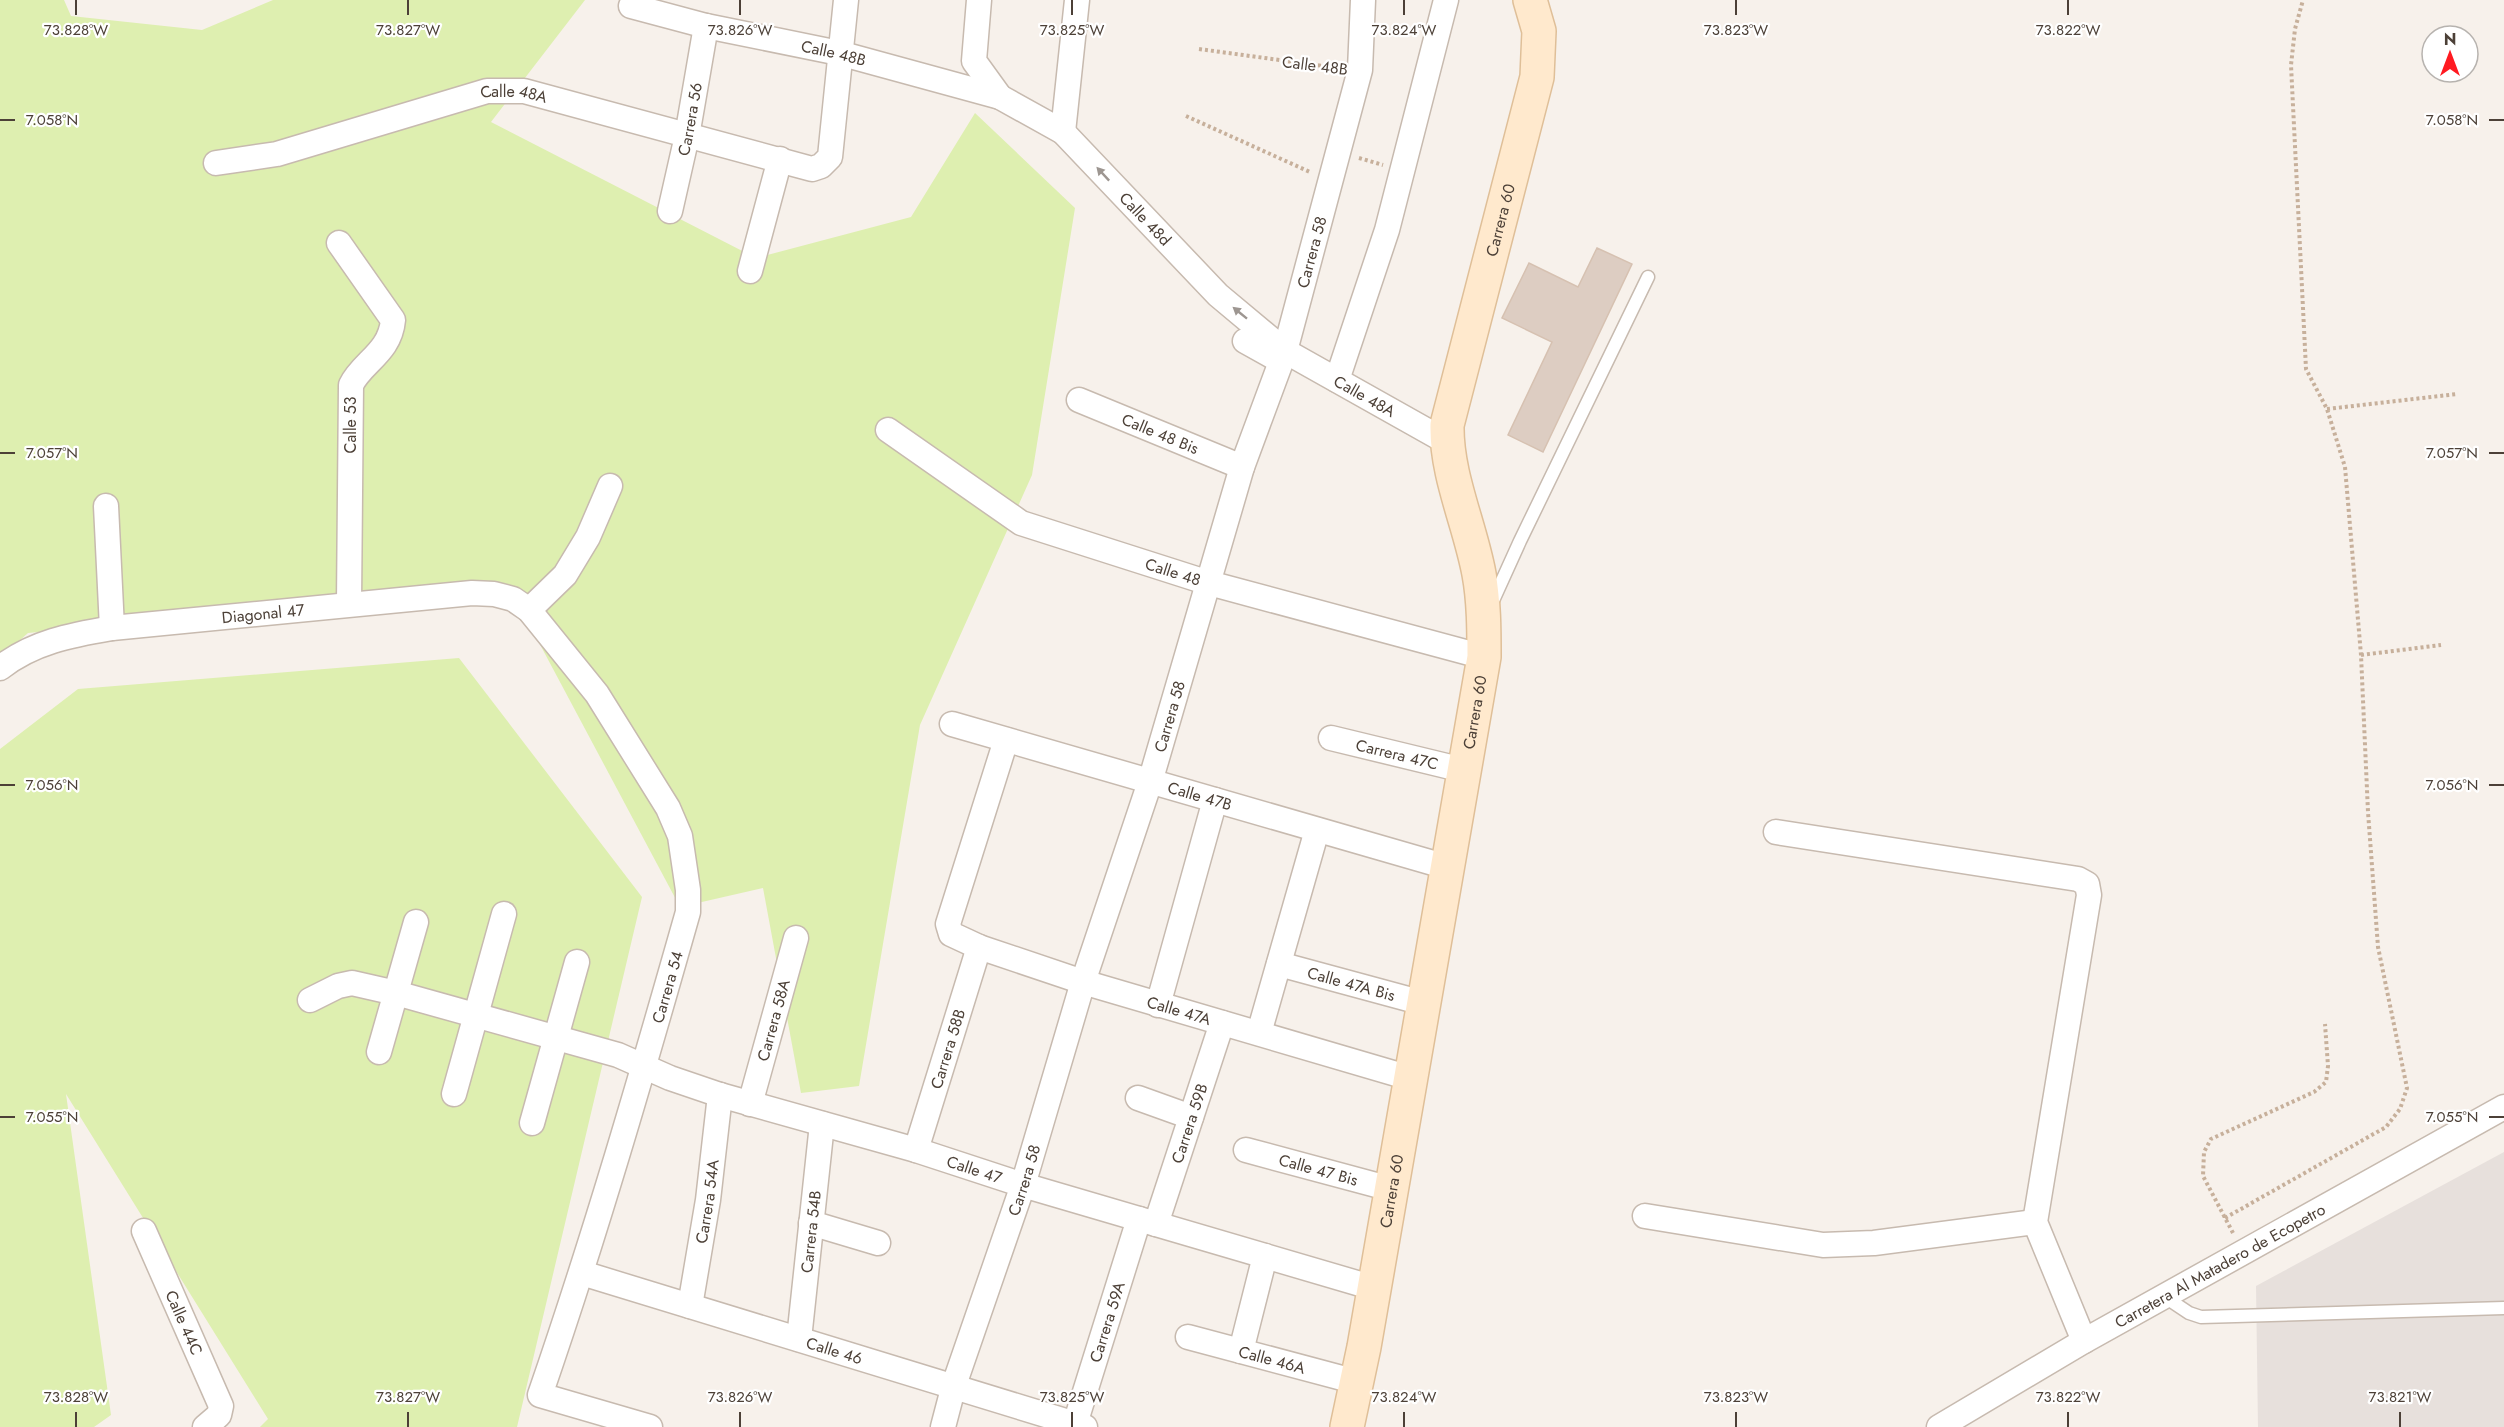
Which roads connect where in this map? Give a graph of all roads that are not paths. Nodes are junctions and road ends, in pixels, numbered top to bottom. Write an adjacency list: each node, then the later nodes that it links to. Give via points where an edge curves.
1 (846, 0): 9 (street)
2 (979, 0): 10 (street, via 974,62)
3 (1077, 0): 11 (street)
4 (1363, 0): 20 (street, Carrera 58, via 1360,70)
5 (1446, 0): 21 (street, via 1387,230)
6 (1531, 2): 24 (street, Carrera 60, via 1539,31 1537,77 1447,425)
7 (631, 6): 8 (street, Calle 48B)
8 (706, 26): 9 (street, Calle 48B); 12 (street, Carrera 56)
9 (839, 53): 10 (street, Calle 48B); 13 (street, Calle 48A, via 830,157 812,169)
10 (1000, 97): 11 (street, Calle 48d)
11 (1063, 132): 20 (street, Calle 48d, one-way to 11, via 1218,295)
12 (687, 136): 13 (street, Calle 48A); 14 (street, Calle 48A, via 505,89 487,91 278,154); 15 (street, Carrera 56)
13 (780, 159): 17 (street)
14 (216, 163)
15 (670, 211)
16 (339, 243): 29 (street, Calle 53, via 393,320 383,346 351,385)
17 (750, 271)
18 (1648, 277): 31 (lane)
19 (1245, 341): 20 (street)
20 (1283, 356): 21 (street, Calle 48A); 25 (street, Carrera 58)
21 (1337, 380): 24 (street, Calle 48A)
22 (1078, 400): 25 (street, Calle 48 Bis)
23 (888, 430): 28 (street, Calle 48, via 1022,523)
24 (1447, 442): 31 (street, Carrera 60, via 1480,576)
25 (1242, 467): 28 (street, Carrera 58)
26 (610, 486): 30 (street, via 588,537 565,575)
27 (106, 506): 32 (street)
28 (1209, 584): 33 (street, Calle 48); 39 (street, Carrera 58)
29 (349, 603): 30 (street, Diagonal 47, via 472,593 513,599); 32 (street, Diagonal 47)
30 (530, 610): 60 (street, Carrera 54, via 597,694 668,808 680,836 688,912)
31 (1484, 622): 33 (street, Carrera 60)
32 (112, 628): 34 (street, Diagonal 47, via 45,643)
33 (1484, 657): 38 (street, Carrera 60)
34 (0, 668)
35 (952, 724): 37 (street, Calle 47B)
36 (1331, 738): 38 (street, Carrera 47C)
37 (1006, 740): 39 (street, Calle 47B); 47 (street, Calle 47A, via 948,924 951,934)
38 (1463, 770): 43 (street, Carrera 60)
39 (1150, 782): 40 (street, Calle 47B); 50 (street, Carrera 58)
40 (1215, 800): 41 (street, Calle 47B); 54 (street)
41 (1317, 830): 43 (street, Calle 47B); 49 (street)
42 (1776, 832): 76 (street, via 2078,879 2087,884 2089,895)
43 (1447, 867): 53 (street, Carrera 60)
44 (504, 914): 55 (street)
45 (416, 922): 51 (street)
46 (796, 938): 65 (street, Carrera 58A)
47 (979, 947): 50 (street, Calle 47A); 70 (street, Carrera 58B)
48 (577, 962): 58 (street)
49 (1279, 964): 53 (street, Calle 47A Bis); 57 (street)
50 (1083, 982): 54 (street, Calle 47A); 72 (street, Carrera 58)
51 (396, 993): 52 (street, Calle 47, via 352,983); 55 (street, Calle 47); 59 (street)
52 (310, 999)
53 (1423, 1003): 61 (street, Carrera 60)
54 (1158, 1005): 56 (street, Calle 47A)
55 (477, 1016): 58 (street, Calle 47); 62 (street)
56 (1222, 1023): 57 (street, Calle 47A); 67 (street, Carrera 59B)
57 (1259, 1033): 61 (street, Calle 47A)
58 (555, 1037): 60 (street, Calle 47); 68 (street)
59 (379, 1052)
60 (645, 1066): 63 (street, Calle 47); 81 (street, Carrera 54)
61 (1410, 1078): 73 (street, Carrera 60)
62 (454, 1094)
63 (720, 1095): 65 (street, Calle 47); 84 (street, Carrera 54A)
64 (1138, 1098): 67 (street)
65 (750, 1104): 69 (street, Calle 47)
66 (2504, 1107): 83 (street, Carretera Al Matadero de Ecopetro)
67 (1191, 1117): 75 (street, Carrera 59B)
68 (532, 1124)
69 (822, 1124): 70 (street, Calle 47); 77 (street, Carrera 54B)
70 (916, 1150): 72 (street, Calle 47)
71 (1245, 1150): 73 (street, Calle 47 Bis)
72 (1023, 1185): 75 (street, Calle 47); 91 (street, Carrera 58)
73 (1391, 1189): 82 (street, Carrera 60)
74 (1645, 1215): 76 (street, via 1823,1245 1874,1244)
75 (1147, 1222): 80 (street, Calle 47); 93 (street, Carrera 59A)
76 (2035, 1222): 88 (street)
77 (811, 1224): 79 (street); 87 (street, Carrera 54B)
78 (144, 1231): 92 (street, Calle 44C, via 221,1406)
79 (878, 1243)
80 (1265, 1256): 82 (street, Calle 47); 89 (street)
81 (582, 1273): 84 (street, Calle 46); 94 (street, Carrera 54, via 540,1395)
82 (1374, 1288): 90 (street, Carrera 60)
83 (2165, 1297): 85 (lane, via 2201,1317); 88 (street, Carretera Al Matadero de Ecopetro)
84 (690, 1306): 87 (street, Calle 46)
85 (2504, 1308)
86 (1188, 1337): 89 (street, Calle 46A)
87 (799, 1339): 91 (street, Calle 46)
88 (2084, 1341): 97 (street, Carretera Al Matadero de Ecopetro, via 1967,1418)
89 (1241, 1351): 90 (street, Calle 46A)
90 (1357, 1382): 96 (street, Carrera 60)
91 (954, 1385): 93 (street, Calle 46); 95 (street, Carrera 58)
92 (212, 1421)
93 (1078, 1426)
94 (650, 1427)
95 (943, 1427)
96 (1347, 1427)
97 (1939, 1427)

